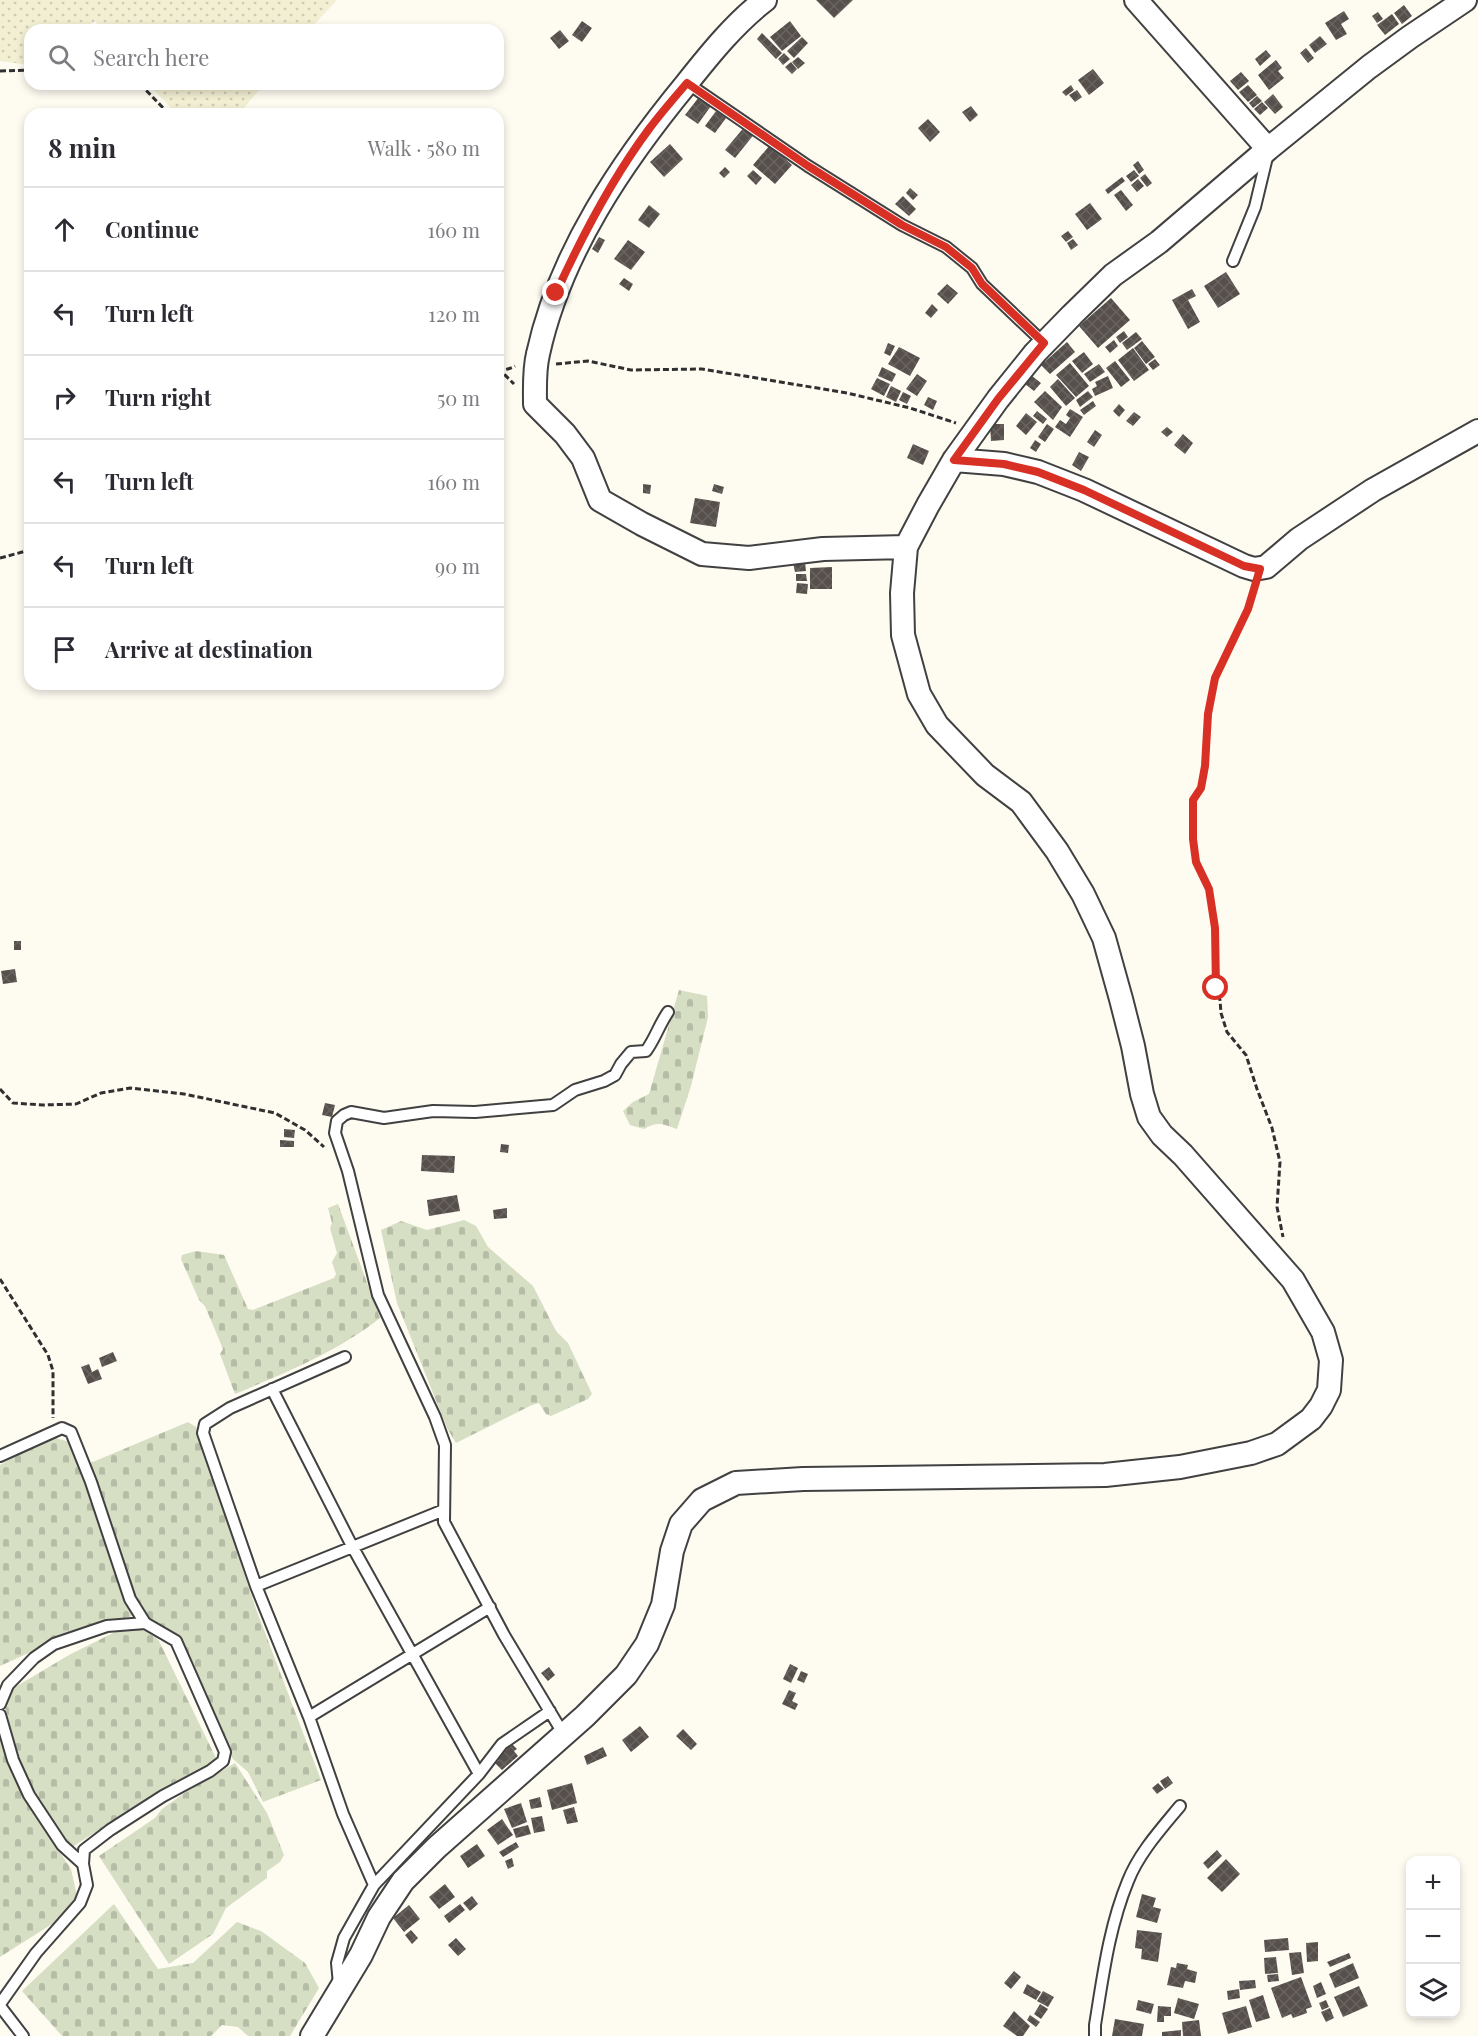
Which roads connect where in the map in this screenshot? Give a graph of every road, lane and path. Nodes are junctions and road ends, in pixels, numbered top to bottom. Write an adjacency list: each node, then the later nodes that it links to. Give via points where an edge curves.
1 (765, 0): 6 (street, via 711,53)
2 (1137, 0): 9 (street)
3 (1458, 2): 9 (street)
4 (24, 70): 5 (path)
5 (0, 71)
6 (687, 83): 11 (lane, via 808,166 902,225 946,247 972,268 982,284); 12 (street, via 649,129 576,249 548,317)
7 (146, 90): 8 (path)
8 (163, 108)
9 (1268, 148): 10 (lane, via 1255,207); 11 (street, via 1160,242 1113,275)
10 (1233, 261)
11 (1044, 343): 14 (street)
12 (537, 367): 14 (path, via 588,361 631,370 702,369 847,393 910,408 950,420); 16 (street, via 535,404 583,458 600,500 702,554 749,558 823,549)
13 (1478, 431): 19 (street, via 1373,490 1299,538)
14 (972, 435): 15 (street)
15 (954, 460): 16 (street); 19 (street, via 1004,464 1038,472 1244,566)
16 (906, 547): 23 (street, via 903,635 919,694 937,725 985,775 1021,802 1057,851 1104,938 1149,1117)
17 (24, 552): 18 (path)
18 (0, 558)
19 (1260, 569): 23 (path, via 1248,609 1215,678 1205,766 1201,788 1193,800 1193,839 1196,862 1209,889 1221,1013 1227,1032 1246,1054 1280,1162 1277,1207 1286,1254)
20 (668, 1012): 22 (lane, via 646,1051 631,1052 615,1075 575,1090 553,1105 475,1112 433,1111 391,1118 351,1112 344,1115 337,1121 335,1133)
21 (0, 1089): 22 (path, via 13,1103 43,1106 76,1104 101,1093 130,1088 252,1107 275,1113)
22 (344, 1157): 29 (lane, via 378,1295 445,1445)
23 (1285, 1271): 39 (street, via 1323,1332 1331,1360 1329,1389 1321,1406 1285,1439 1251,1453 1180,1467 1105,1475 803,1479 736,1484 702,1500 681,1524 663,1605 647,1644 626,1675)
24 (0, 1279): 27 (path, via 48,1355 53,1371 53,1424)
25 (345, 1357): 26 (lane)
26 (272, 1389): 30 (lane); 31 (lane, via 230,1408 205,1424 203,1433)
27 (62, 1428): 28 (lane); 33 (lane, via 71,1432 130,1599)
28 (0, 1456)
29 (444, 1510): 30 (lane); 32 (lane, via 444,1522)
30 (352, 1546): 31 (lane); 34 (lane)
31 (256, 1586): 38 (lane)
32 (490, 1607): 34 (lane); 36 (lane)
33 (145, 1623): 35 (lane, via 107,1626 54,1644 8,1685); 42 (lane, via 176,1641 225,1752 223,1761 110,1830 84,1850)
34 (413, 1654): 38 (lane); 40 (lane)
35 (0, 1704)
36 (550, 1711): 39 (lane); 40 (lane, via 502,1744)
37 (0, 1715): 42 (lane, via 13,1760 29,1795 62,1845)
38 (309, 1717): 43 (lane, via 343,1814)
39 (564, 1735): 44 (street, via 403,1881)
40 (479, 1774): 43 (lane)
41 (1180, 1806): 48 (lane, via 1152,1839 1128,1880 1110,1936)
42 (83, 1864): 45 (lane, via 87,1885 80,1903 36,1953)
43 (374, 1885): 44 (lane, via 344,1938 337,1963)
44 (339, 1991): 47 (street)
45 (0, 2005): 46 (lane)
46 (22, 2036)
47 (312, 2036)
48 (1095, 2036)

